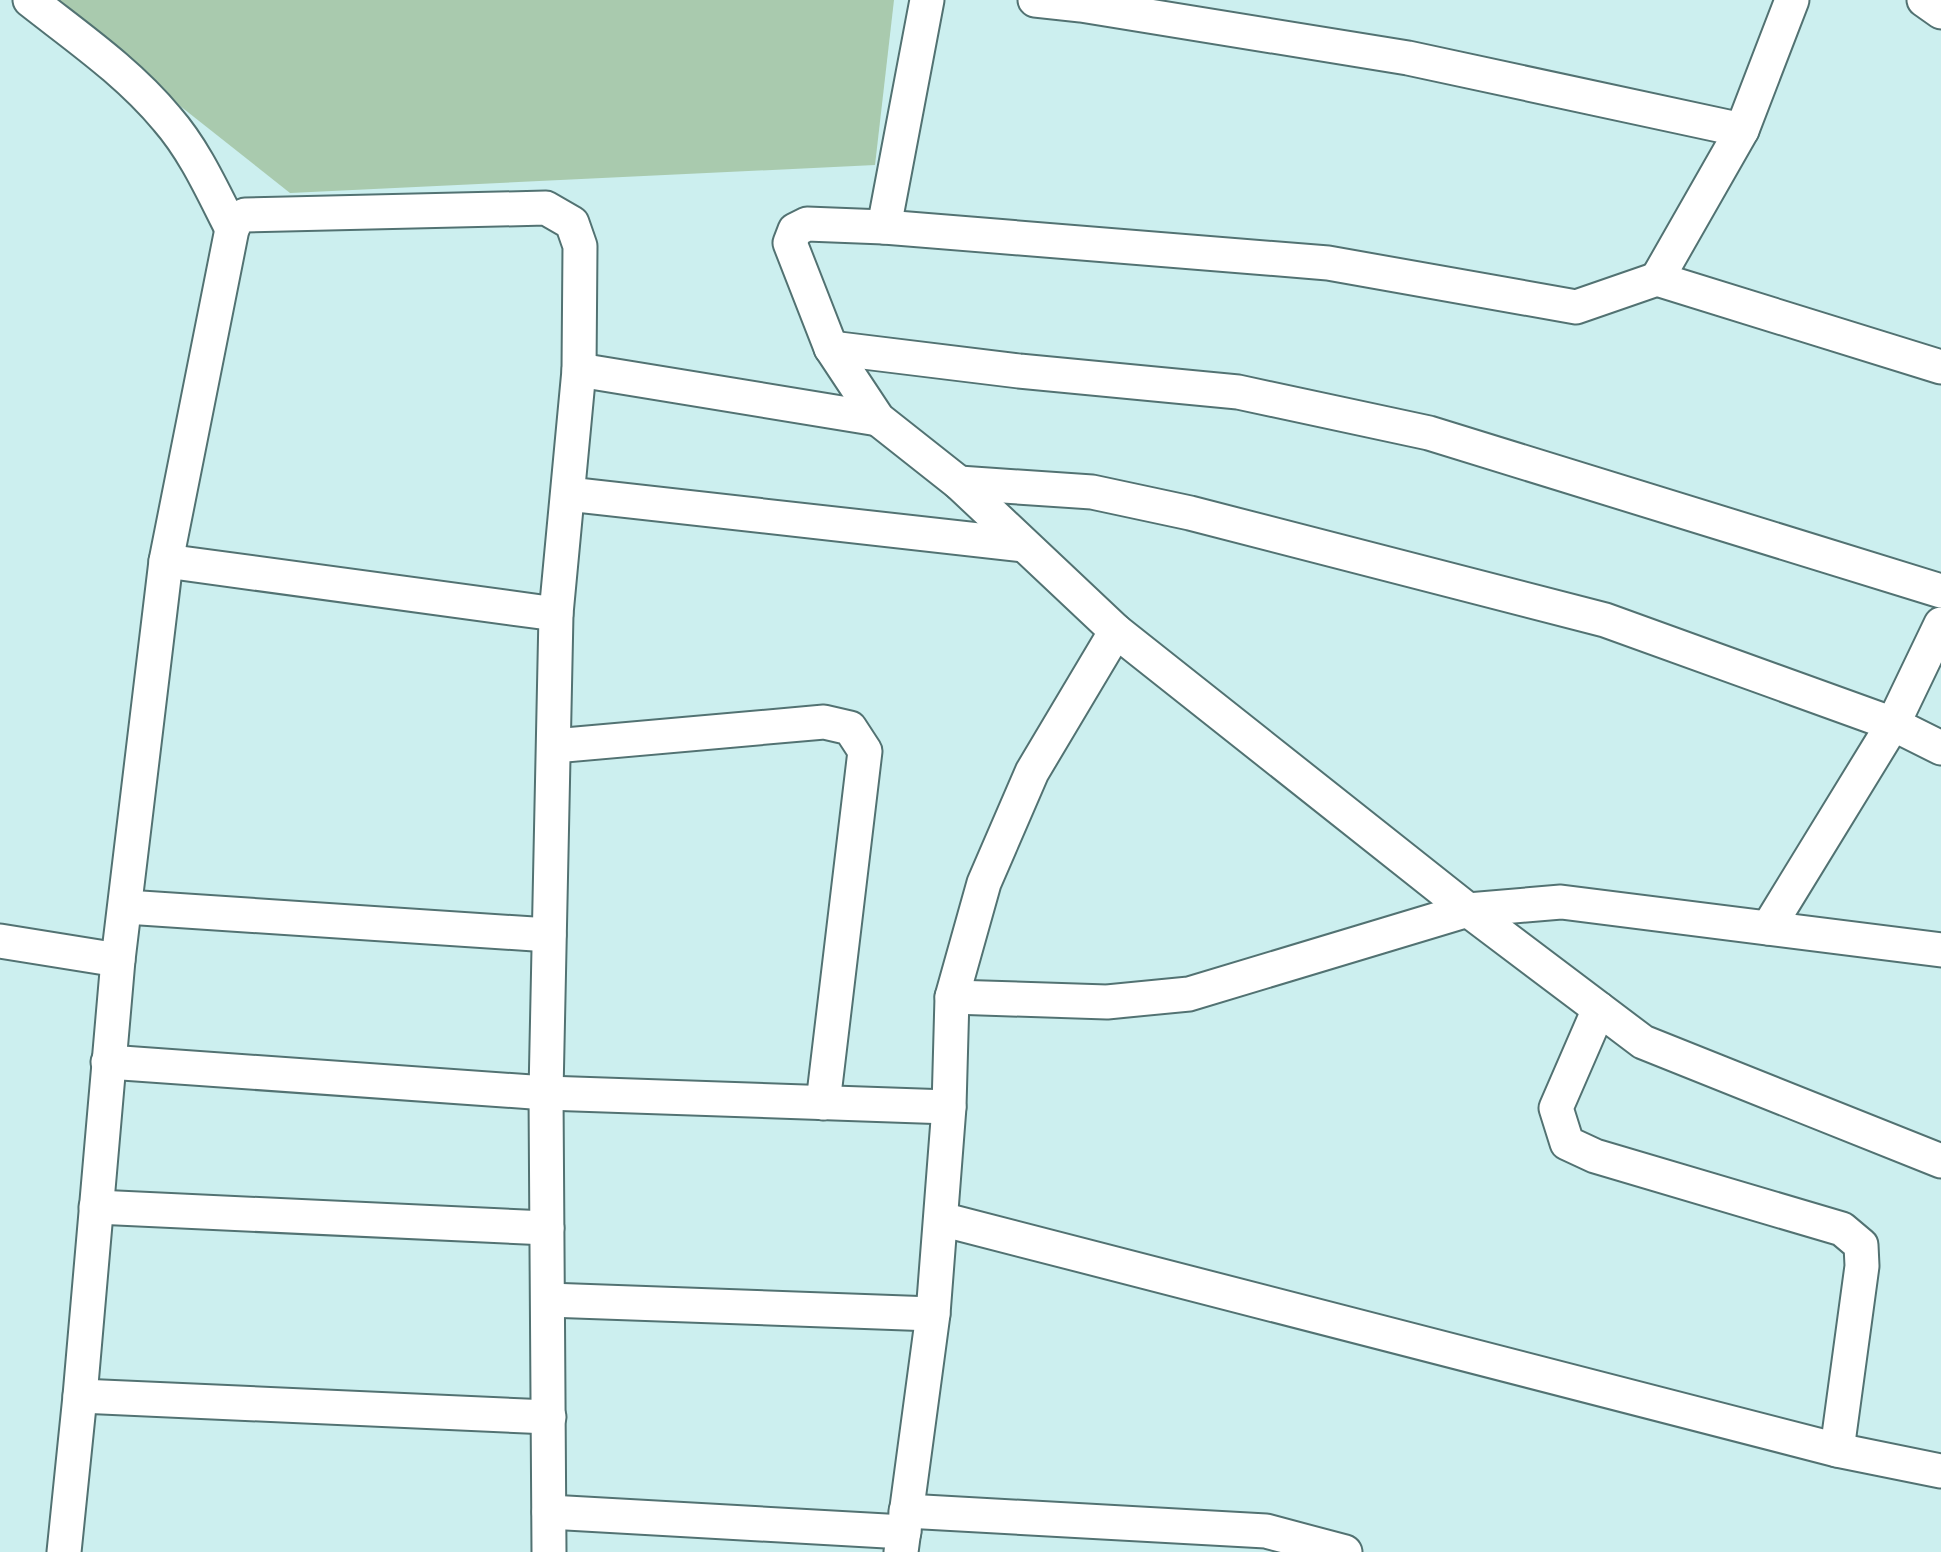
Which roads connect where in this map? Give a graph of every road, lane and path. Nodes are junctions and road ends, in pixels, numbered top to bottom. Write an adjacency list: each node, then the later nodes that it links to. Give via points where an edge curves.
1 (30, 0): 9 (street, via 122,72 168,120)
2 (927, 0): 8 (street)
3 (1035, 0): 7 (street, via 1408,58)
4 (1792, 0): 7 (street)
5 (1924, 0): 6 (street)
6 (1941, 12)
7 (1742, 130): 10 (street)
8 (884, 227): 10 (street, via 1328,263 1576,307); 11 (street, via 807,224 794,230 790,243)
9 (232, 229): 13 (street, via 245,215 546,208 572,223 580,246); 18 (street)
10 (1657, 279): 12 (street)
11 (831, 348): 14 (street); 19 (street, via 1238,391 1429,433)
12 (1941, 367)
13 (579, 370): 14 (street); 16 (street)
14 (878, 419): 15 (street)
15 (959, 483): 17 (street); 23 (street, via 1092,492 1217,519 1605,620)
16 (568, 494): 17 (street); 20 (street)
17 (1023, 545): 22 (street)
18 (166, 561): 20 (street); 26 (street)
19 (1941, 591)
20 (556, 614): 24 (street)
21 (1941, 624): 23 (street)
22 (1116, 631): 27 (street); 33 (street, via 1032,772 984,883)
23 (1893, 724): 25 (street); 28 (street)
24 (554, 746): 29 (street); 37 (street, via 824,722 850,727 864,751)
25 (1941, 748)
26 (125, 908): 29 (street); 32 (street)
27 (1468, 910): 28 (street, via 1562,902); 33 (street, via 1189,994 1107,1002); 34 (street)
28 (1768, 928): 31 (street)
29 (549, 935): 36 (street)
30 (0, 941): 32 (street)
31 (1941, 950)
32 (118, 960): 35 (street)
33 (952, 997): 38 (street)
34 (1599, 1009): 39 (street, via 1643,1042); 47 (street, via 1556,1108 1567,1143 1595,1156 1842,1229 1861,1245)
35 (108, 1062): 36 (street); 40 (street)
36 (546, 1093): 37 (street); 42 (street)
37 (823, 1103): 38 (street)
38 (949, 1107): 41 (street)
39 (1941, 1161)
40 (96, 1207): 42 (street); 45 (street)
41 (941, 1219): 44 (street); 47 (street)
42 (547, 1228): 43 (street)
43 (548, 1300): 44 (street); 46 (street)
44 (933, 1314): 50 (street)
45 (80, 1396): 46 (street); 52 (street)
46 (548, 1417): 49 (street)
47 (1838, 1450): 48 (street)
48 (1941, 1471)
49 (549, 1512): 50 (street); 53 (street)
50 (904, 1532): 51 (street)
51 (1265, 1542): 54 (street)
52 (64, 1552)
53 (549, 1552)
54 (1345, 1552)

